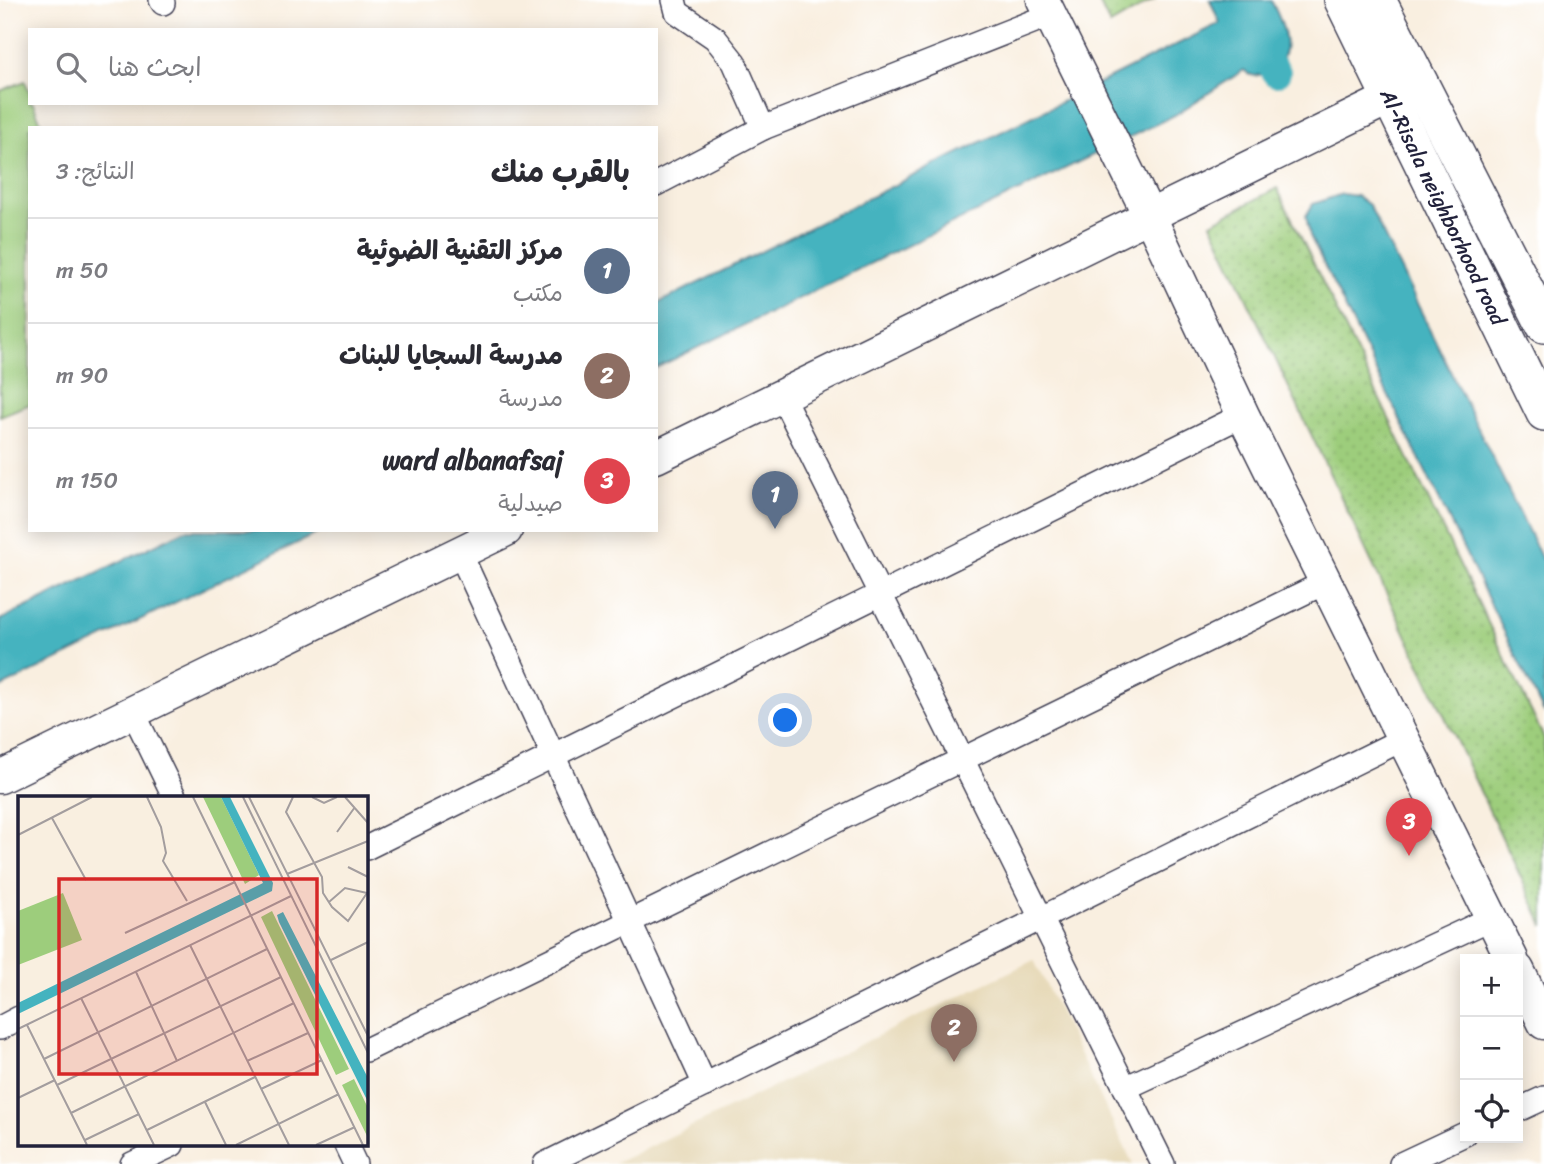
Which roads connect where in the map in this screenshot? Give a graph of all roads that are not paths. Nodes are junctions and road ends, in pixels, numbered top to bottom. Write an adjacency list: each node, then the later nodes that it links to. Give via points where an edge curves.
1 (674, 0): 6 (street, via 677,12 715,38 734,62)
2 (1342, 0): 5 (main road, Al-Risala neighborhood road)
3 (1378, 0): 9 (main road, Al-Risala neighborhood road)
4 (1047, 7): 6 (street); 8 (street)
5 (1390, 99): 8 (street); 11 (main road, Al-Risala neighborhood road)
6 (763, 128): 7 (street)
7 (658, 183)
8 (1150, 217): 10 (street); 12 (street)
9 (1544, 325)
10 (782, 396): 13 (street); 17 (street)
11 (1544, 413)
12 (1243, 415): 16 (street); 17 (street)
13 (658, 456)
14 (502, 532): 15 (street)
15 (460, 553): 18 (street); 20 (street)
16 (1326, 582): 19 (street); 21 (street)
17 (880, 594): 20 (street); 21 (street)
18 (133, 712): 22 (street); 23 (street)
19 (1404, 739): 25 (street); 26 (street)
20 (553, 755): 24 (street); 27 (street)
21 (962, 759): 26 (street); 27 (street)
22 (0, 777)
23 (174, 796)
24 (368, 847)
25 (1492, 918): 28 (street); 35 (street)
26 (1041, 919): 34 (street); 35 (street)
27 (629, 921): 33 (street); 34 (street)
28 (1510, 954)
29 (1523, 981): 31 (street)
30 (18, 1019): 32 (street)
31 (1544, 1023)
32 (0, 1028)
33 (368, 1049)
34 (705, 1085): 43 (street)
35 (1125, 1088): 44 (street)
36 (1544, 1098): 37 (street)
37 (1523, 1108)
38 (1460, 1136): 45 (street)
39 (170, 1146): 41 (street)
40 (346, 1146): 42 (street)
41 (132, 1164)
42 (355, 1164)
43 (545, 1164)
44 (1163, 1164)
45 (1401, 1164)

